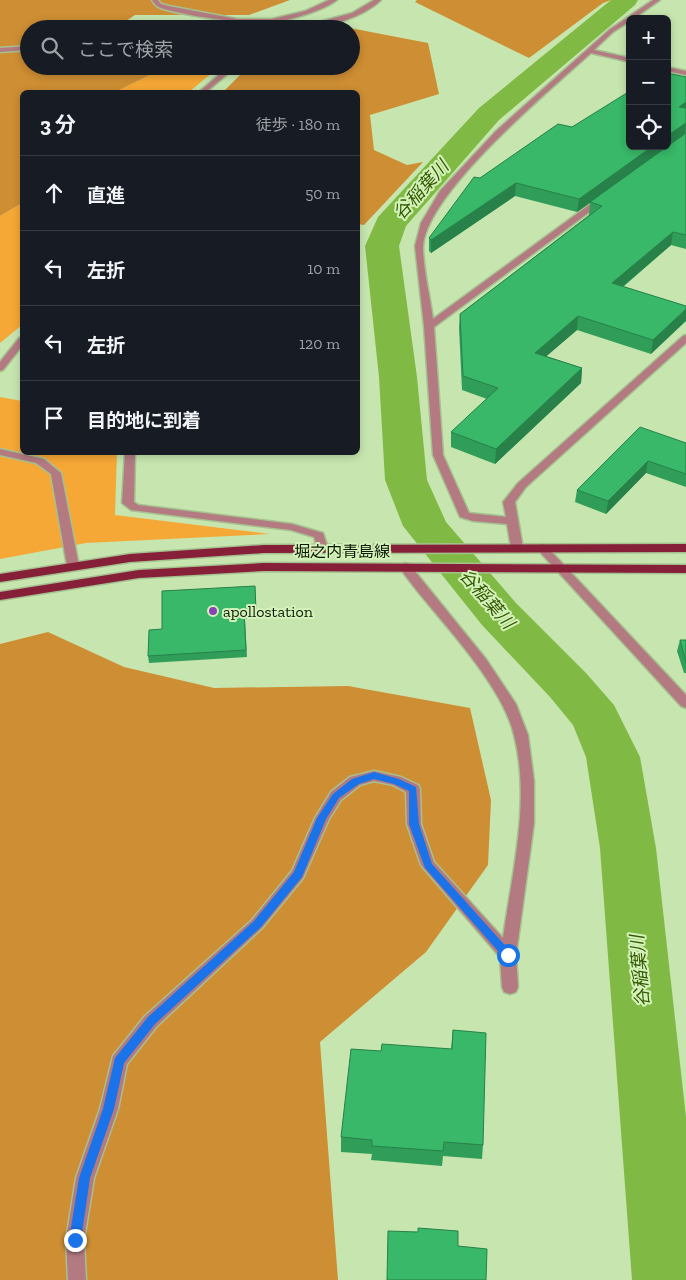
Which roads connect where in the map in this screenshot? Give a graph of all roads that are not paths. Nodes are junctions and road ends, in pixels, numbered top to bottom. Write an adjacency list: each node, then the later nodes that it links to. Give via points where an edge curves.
1 (155, 0): 5 (street, via 168,8)
2 (334, 0): 6 (street)
3 (378, 0): 7 (street, via 368,9)
4 (657, 0): 10 (street, via 611,31)
5 (232, 20)
6 (279, 20)
7 (338, 20)
8 (20, 49): 9 (street)
9 (0, 50)
10 (590, 51): 11 (street); 17 (street, via 499,133 443,193 425,223 419,246)
11 (626, 59)
12 (671, 70): 13 (street)
13 (686, 73)
14 (223, 75): 15 (street)
15 (204, 90)
16 (614, 191): 17 (street)
17 (429, 326): 23 (street, via 438,455 464,515)
18 (686, 338): 23 (street, via 522,485 509,502)
19 (20, 343): 20 (street)
20 (0, 368)
21 (0, 452): 28 (street, via 40,461 56,473)
22 (130, 455): 24 (street, via 128,503 135,508 292,527 319,534)
23 (512, 521): 25 (street)
24 (322, 548): 25 (main road, 堀之内青島線); 28 (main road, 堀之内青島線, via 130,558)
25 (517, 548): 26 (main road, 堀之内青島線)
26 (542, 548): 27 (main road, 堀之内青島線); 30 (street)
27 (686, 548)
28 (73, 566): 32 (main road, 堀之内青島線)
29 (405, 567): 30 (main road, 堀之内青島線); 33 (main road, 堀之内青島線, via 264,567 139,574); 35 (street, via 482,662 509,704 521,735 527,781 527,823)
30 (561, 568): 31 (main road, 堀之内青島線); 34 (street)
31 (686, 569)
32 (0, 578)
33 (0, 596)
34 (686, 703)
35 (508, 955): 36 (street); 37 (street, via 428,865 414,824 413,789 374,776 355,781 336,796 322,818 298,874 263,917 151,1021 119,1061 109,1109 85,1178 75,1240)
36 (510, 987)
37 (78, 1280)

